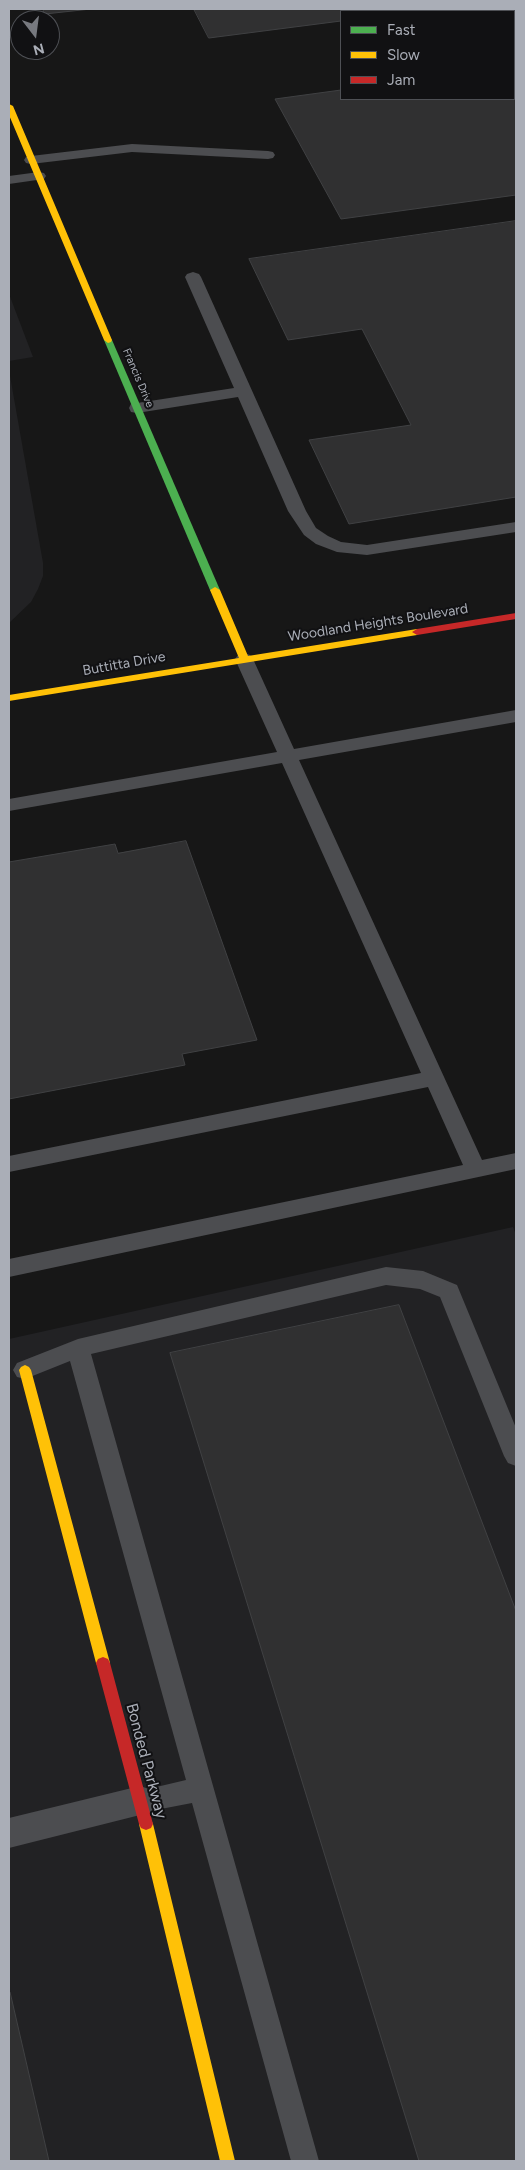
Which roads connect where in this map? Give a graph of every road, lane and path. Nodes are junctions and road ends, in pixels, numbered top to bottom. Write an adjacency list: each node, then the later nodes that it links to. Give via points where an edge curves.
1 (9, 106): 3 (street, Francis Drive)
2 (268, 155): 3 (lane, via 132,148)
3 (32, 160): 4 (street, Francis Drive)
4 (39, 176): 5 (lane); 8 (street, Francis Drive)
5 (9, 180)
6 (192, 277): 7 (lane)
7 (243, 391): 8 (lane); 9 (lane, via 296,512 310,531 322,540 337,547 367,550)
8 (137, 408): 11 (street, Francis Drive)
9 (516, 527)
10 (516, 616): 11 (street, Woodland Heights Boulevard)
11 (244, 659): 12 (street, Buttitta Drive); 14 (lane)
12 (9, 698)
13 (516, 716): 14 (lane)
14 (288, 755): 15 (lane); 16 (lane)
15 (9, 805)
16 (435, 1078): 18 (lane); 19 (lane)
17 (516, 1161): 19 (lane)
18 (9, 1164)
19 (476, 1170): 20 (lane)
20 (9, 1268)
21 (78, 1348): 22 (lane); 23 (lane, via 386,1276 423,1280 449,1291); 24 (lane)
22 (25, 1370): 25 (street, Bonded Parkway)
23 (516, 1456)
24 (201, 1789): 25 (lane); 28 (lane)
25 (140, 1801): 26 (street); 27 (street, Bonded Parkway)
26 (9, 1833)
27 (228, 2161)
28 (305, 2161)

